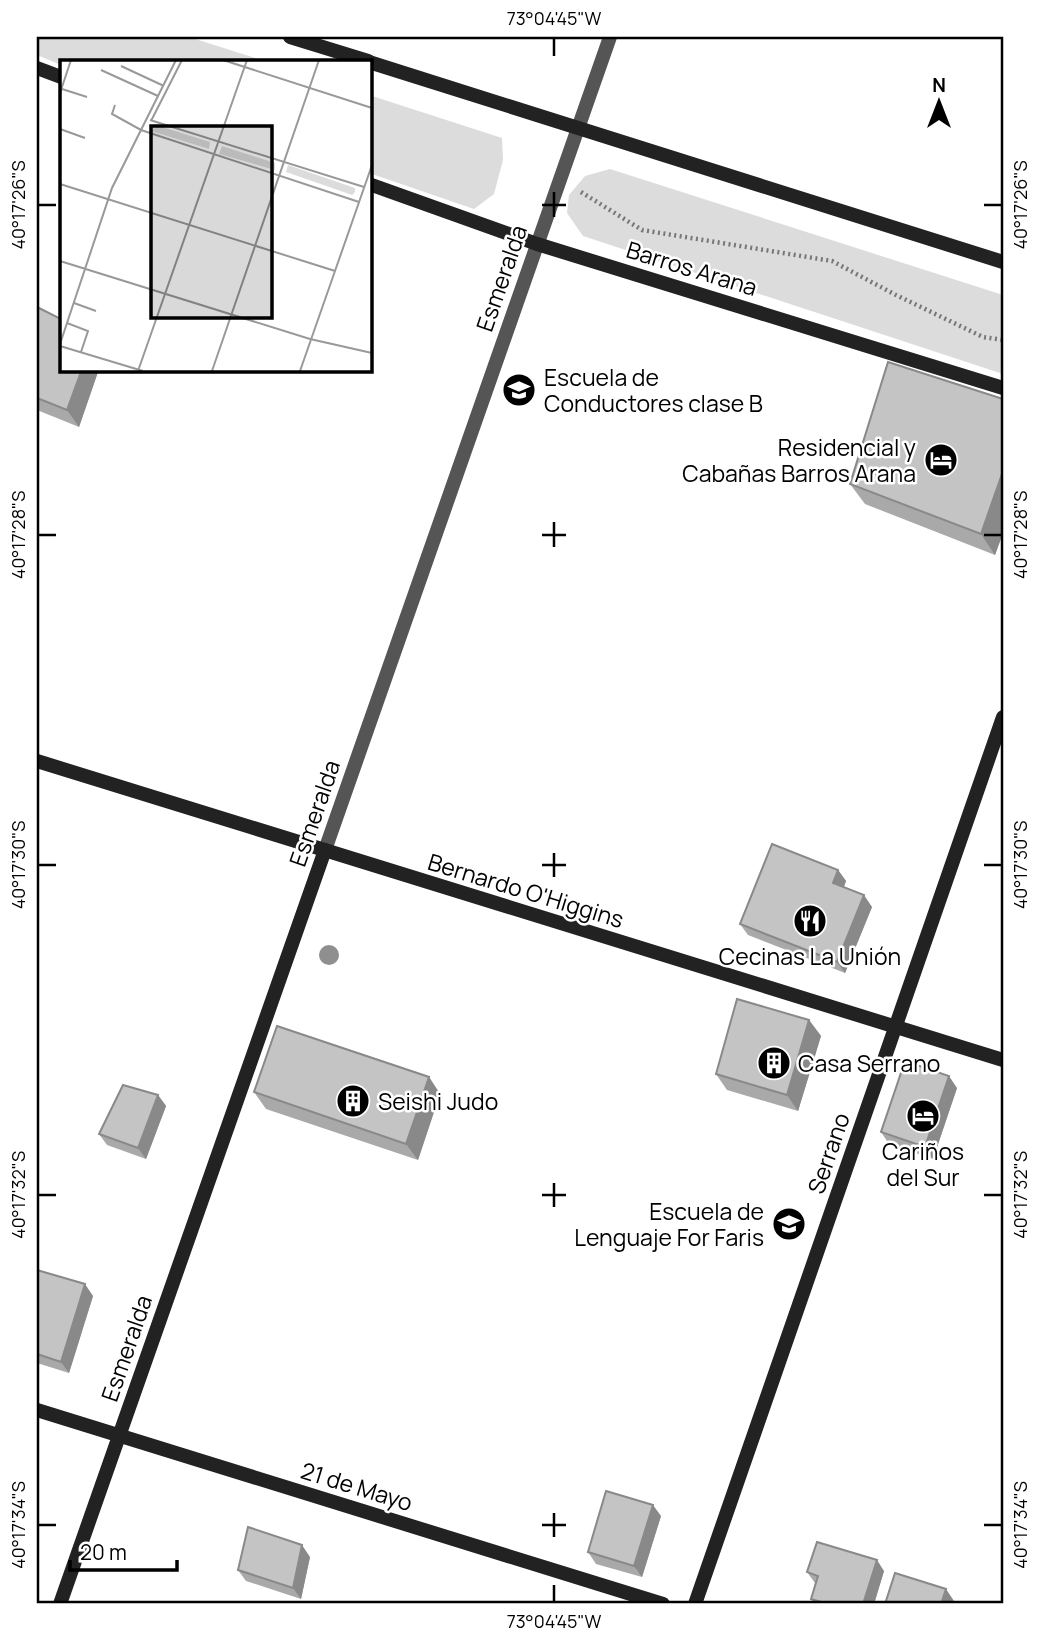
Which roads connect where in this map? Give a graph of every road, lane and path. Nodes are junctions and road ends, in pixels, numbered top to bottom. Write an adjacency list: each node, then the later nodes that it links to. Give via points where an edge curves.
1 (290, 37): 3 (street)
2 (610, 37): 7 (street, Esmeralda)
3 (362, 60)
4 (371, 63): 7 (street)
5 (37, 68): 6 (street)
6 (60, 76)
7 (578, 128): 8 (street, Esmeralda); 11 (street)
8 (561, 178): 10 (street, Esmeralda); 12 (path, via 642,230 832,261 983,337)
9 (371, 185): 10 (street, Barros Arana)
10 (537, 244): 13 (street, Barros Arana); 16 (street, Esmeralda)
11 (1003, 262)
12 (1003, 340)
13 (1003, 388)
14 (1003, 717): 17 (street, Serrano)
15 (37, 761): 16 (street, Bernardo O'Higgins)
16 (325, 850): 17 (street, Bernardo O'Higgins); 20 (street, Esmeralda)
17 (895, 1027): 18 (street, Bernardo O'Higgins); 23 (street, Serrano)
18 (1003, 1060)
19 (37, 1410): 20 (street, 21 de Mayo)
20 (119, 1436): 21 (street, Esmeralda); 22 (street, 21 de Mayo)
21 (60, 1604)
22 (663, 1604)
23 (695, 1604)

